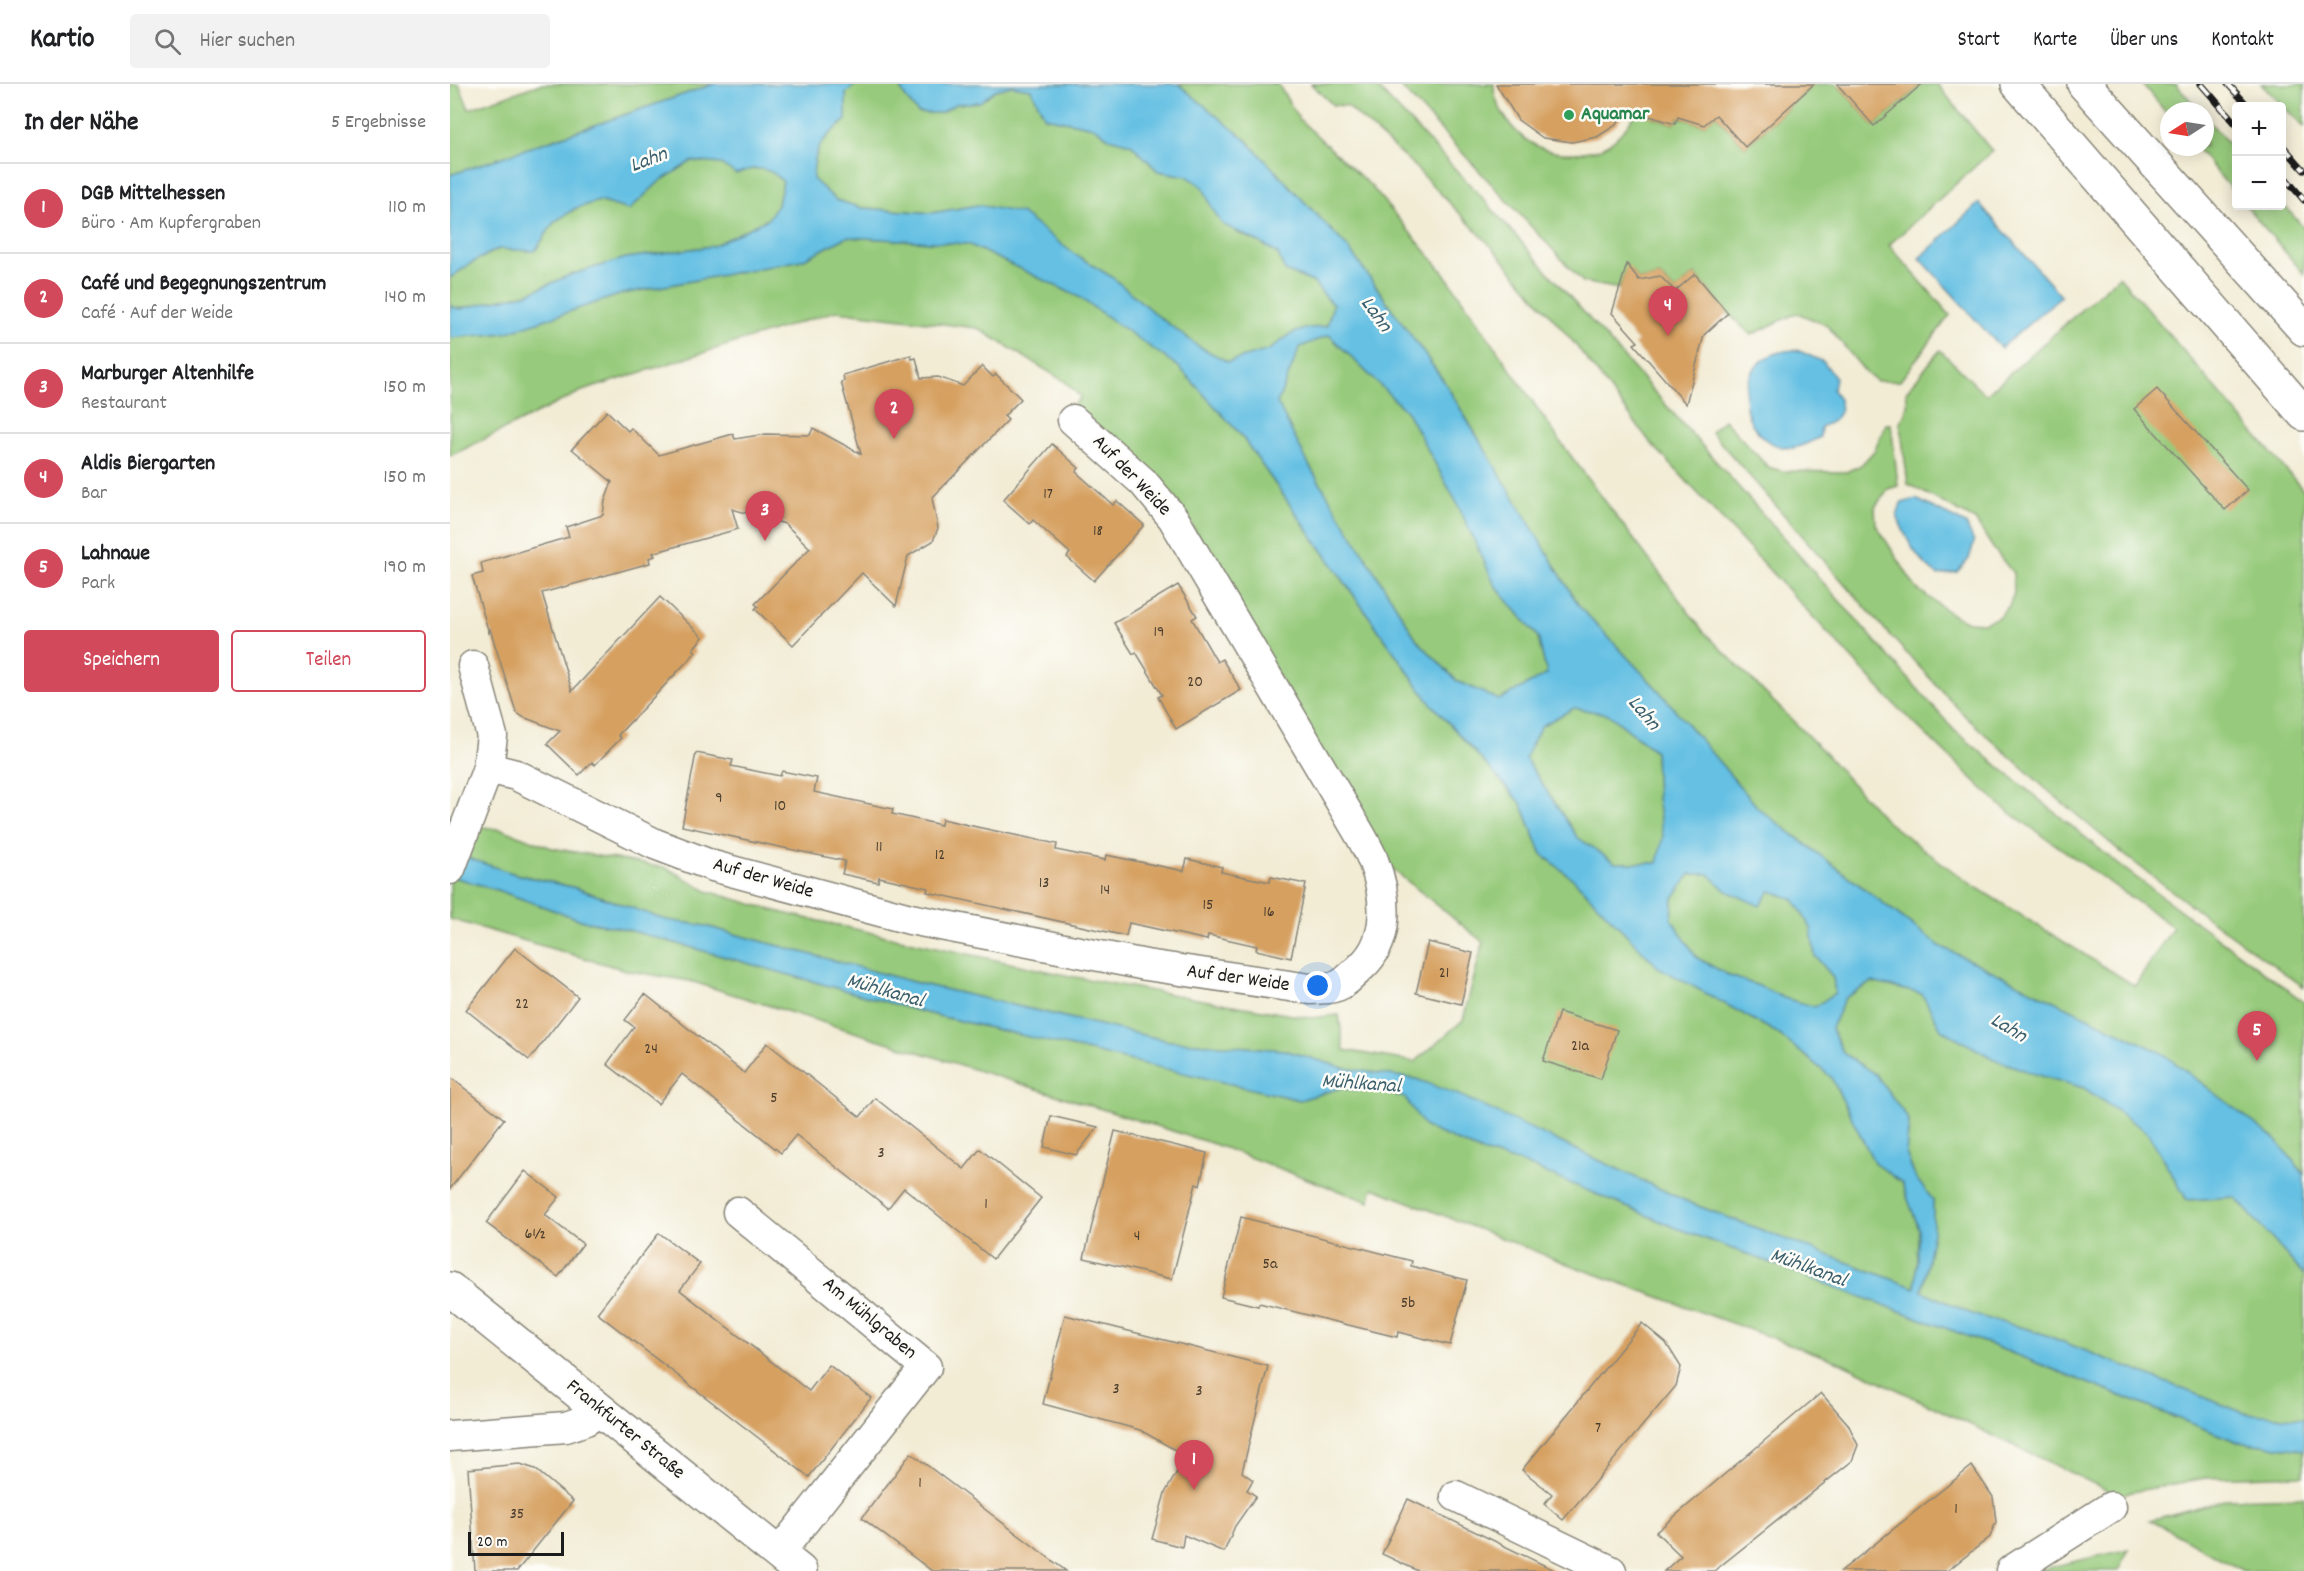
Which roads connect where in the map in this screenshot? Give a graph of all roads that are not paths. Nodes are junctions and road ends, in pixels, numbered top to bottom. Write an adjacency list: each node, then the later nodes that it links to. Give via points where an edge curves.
1 (2018, 84): 4 (main road)
2 (2084, 84): 3 (main road)
3 (2304, 329)
4 (2304, 414)
5 (1073, 420): 7 (street, Auf der Weide, via 1143,482 1173,518 1374,862 1384,902 1379,942 1369,960 1337,988 1310,989 1146,965 910,919 713,866 655,844 516,774)
6 (473, 666): 7 (street, via 492,736)
7 (488, 768): 8 (street)
8 (450, 868)
9 (738, 1212): 15 (street, Am Mühlgraben, via 926,1367)
10 (450, 1290): 11 (main road, Frankfurter Straße)
11 (601, 1411): 12 (street, via 566,1427); 15 (main road, Frankfurter Straße)
12 (450, 1436)
13 (1456, 1496): 16 (street)
14 (2111, 1507): 17 (street)
15 (789, 1562)
16 (1611, 1571)
17 (2011, 1571)

